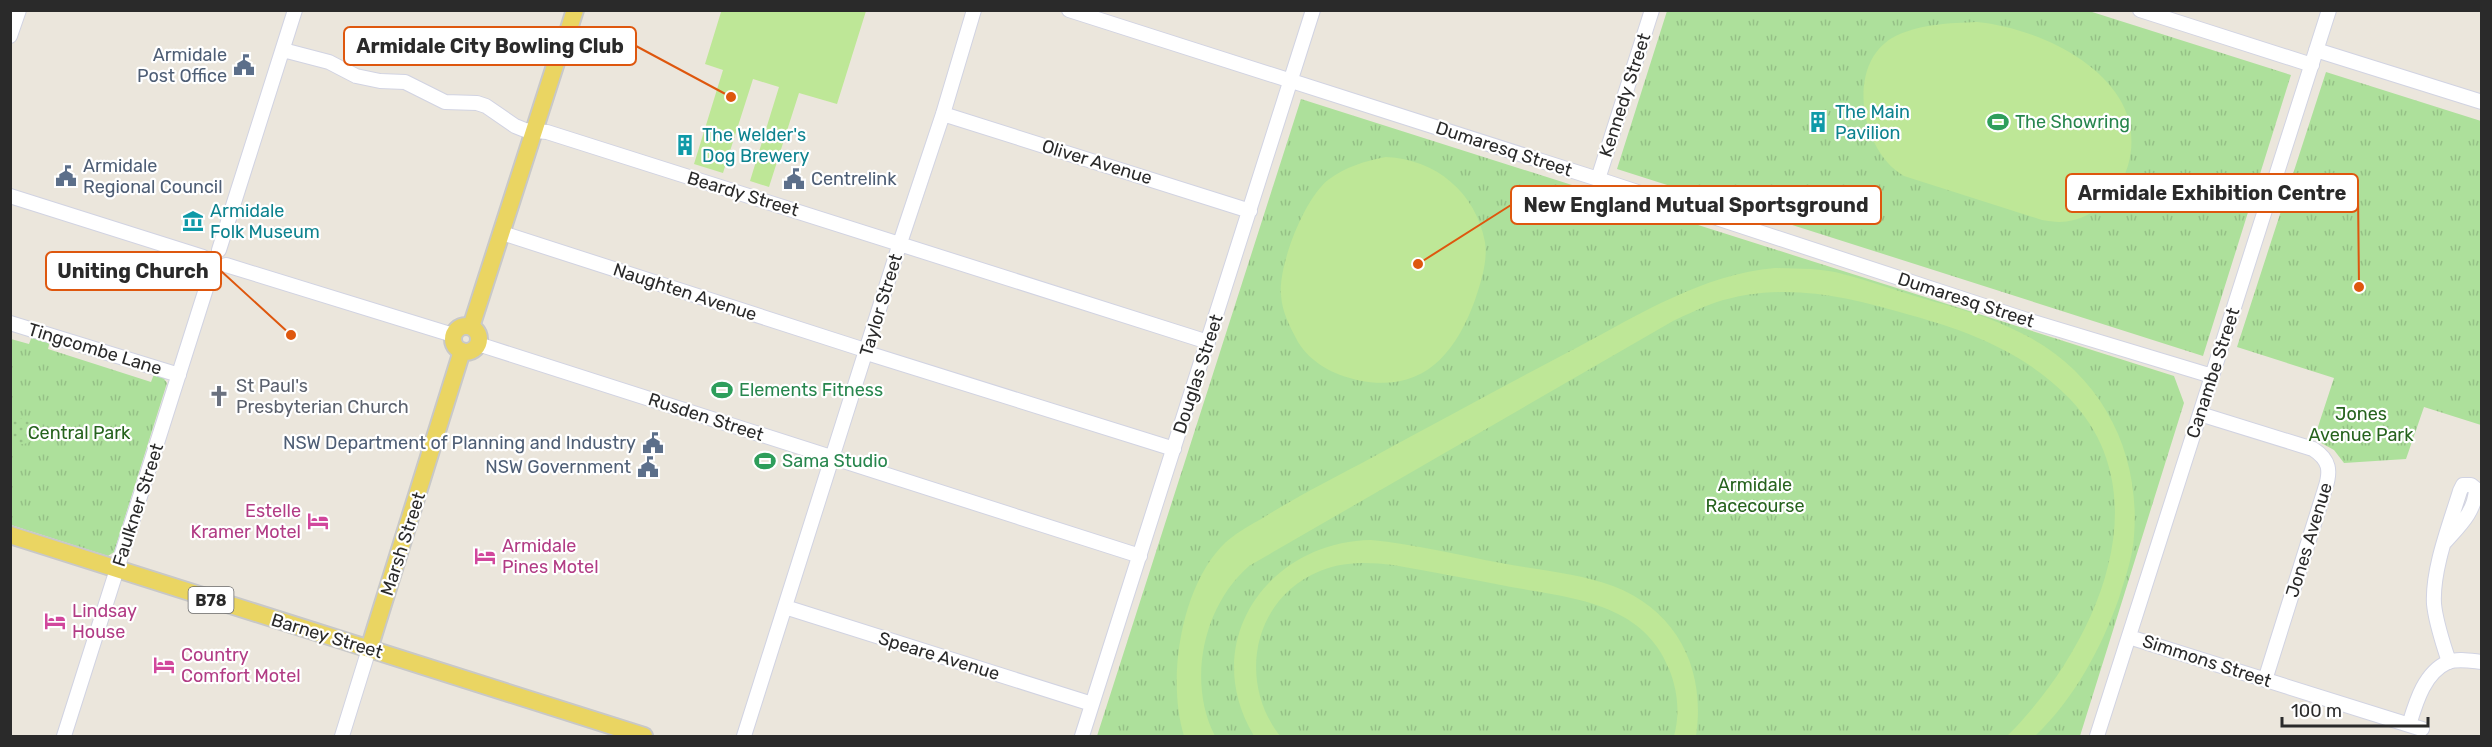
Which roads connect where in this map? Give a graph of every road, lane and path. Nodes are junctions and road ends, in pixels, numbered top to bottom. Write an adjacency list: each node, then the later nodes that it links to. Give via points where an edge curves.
1 (19, 10): 11 (street)
2 (295, 10): 13 (street)
3 (567, 10): 12 (main road)
4 (575, 10): 12 (main road)
5 (974, 10): 18 (street, Taylor Street)
6 (1069, 10): 16 (street, Dumaresq Street)
7 (1313, 10): 16 (street, Douglas Street)
8 (1652, 10): 20 (street, Kennedy Street)
9 (2140, 10): 15 (street)
10 (2329, 10): 14 (street, Canambe Street)
11 (10, 36)
12 (561, 47): 19 (main road)
13 (283, 50): 19 (street, Beardy Street, via 329,62 356,76 405,81 445,102 477,103 515,126); 25 (street)
14 (2316, 50): 15 (street, Canambe Street); 17 (street)
15 (2312, 65): 36 (street, Canambe Street)
16 (1290, 80): 20 (street, Dumaresq Street); 22 (street, Douglas Street)
17 (2481, 102)
18 (944, 114): 22 (street, Oliver Avenue); 24 (street, Taylor Street)
19 (534, 131): 23 (main road); 24 (street, Beardy Street, via 548,132)
20 (1598, 179): 36 (street, Dumaresq Street, via 2027,320)
21 (10, 196): 26 (street)
22 (1250, 211): 32 (street, Douglas Street)
23 (502, 233): 30 (main road); 34 (street, Naughten Avenue)
24 (900, 243): 32 (street, Beardy Street); 34 (street, Taylor Street)
25 (219, 250): 26 (street, via 208,251); 27 (street)
26 (203, 257): 28 (street, via 204,269)
27 (226, 265): 28 (street, via 222,271); 31 (street)
28 (211, 273): 35 (street, Faulkner Street)
29 (10, 323): 35 (street, Tingcombe Lane)
30 (471, 327): 31 (main road, via 462,326); 33 (main road, via 477,333)
31 (453, 335): 33 (main road, via 455,345)
32 (1208, 342): 38 (street, Douglas Street)
33 (470, 348): 39 (street, Rusden Street); 46 (main road, Marsh Street)
34 (867, 352): 38 (street, Naughten Avenue); 39 (street, Taylor Street)
35 (179, 375): 43 (street, Faulkner Street)
36 (2212, 376): 37 (street, Canambe Street)
37 (2200, 414): 45 (street, Canambe Street); 49 (street, Jones Avenue, via 2313,449 2324,456 2329,468)
38 (1174, 449): 42 (street, Douglas Street)
39 (833, 458): 42 (street, Rusden Street); 44 (street, Taylor Street)
40 (10, 535): 43 (main road, Barney Street / B78)
41 (2445, 542): 47 (street, via 2434,605)
42 (1140, 556): 50 (street, Douglas Street)
43 (117, 570): 46 (main road, Barney Street / B78); 51 (street, Faulkner Street)
44 (785, 607): 50 (street, Speare Avenue); 54 (street, Taylor Street)
45 (2129, 637): 49 (street, Simmons Street); 56 (street, Canambe Street)
46 (369, 650): 52 (street, Marsh Street); 53 (main road, Barney Street / B78)
47 (2449, 662): 48 (street); 49 (street, Simmons Street, via 2432,674 2422,689 2415,727)
48 (2481, 662)
49 (2265, 680)
50 (1092, 704): 55 (street, Douglas Street)
51 (64, 736)
52 (342, 736)
53 (644, 736)
54 (744, 736)
55 (1082, 736)
56 (2097, 736)

